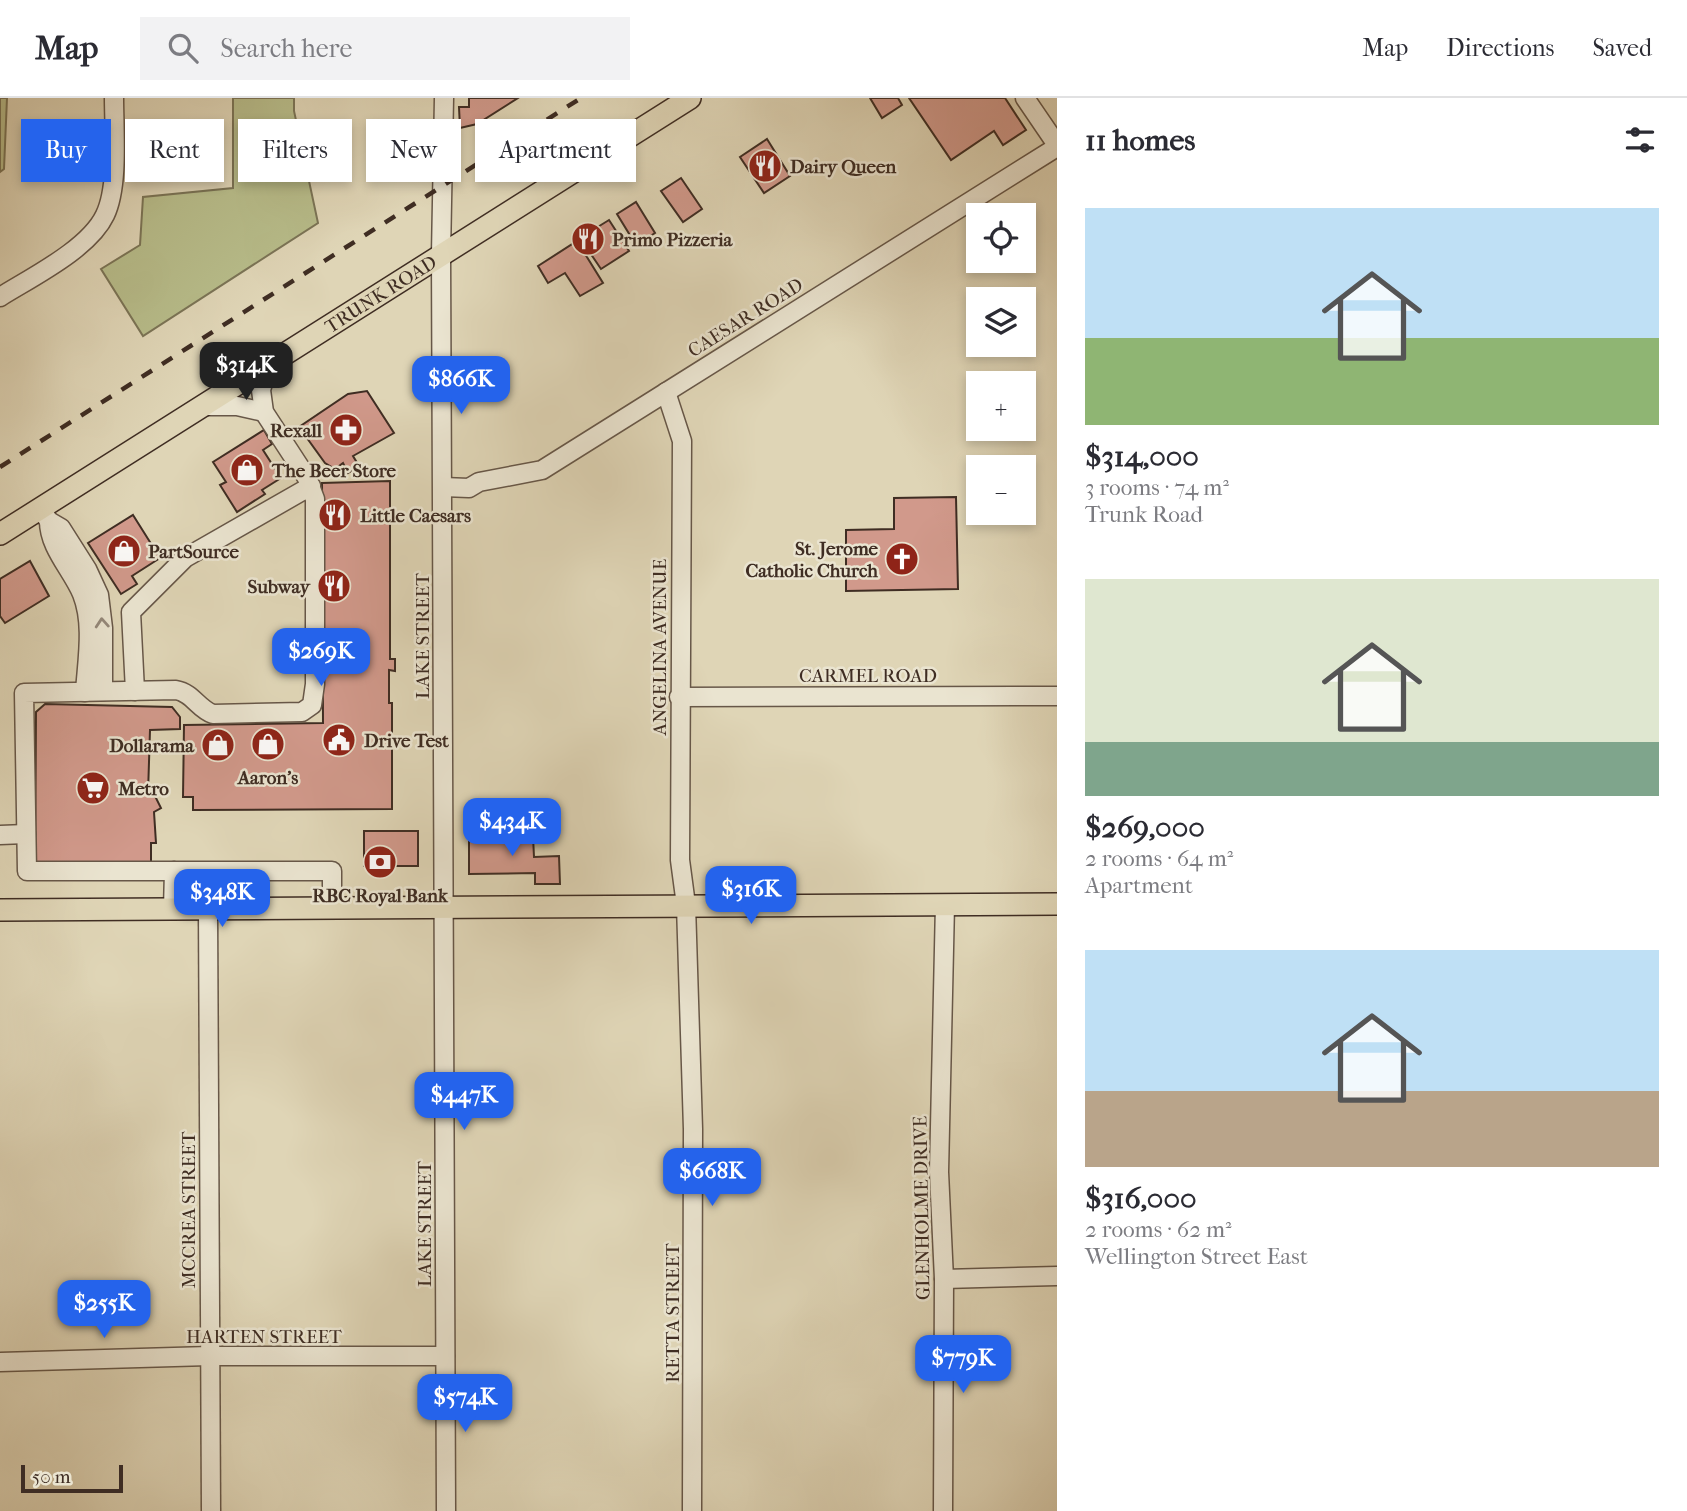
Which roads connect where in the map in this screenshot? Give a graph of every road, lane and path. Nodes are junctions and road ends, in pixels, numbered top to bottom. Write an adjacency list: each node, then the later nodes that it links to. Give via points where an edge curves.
1 (114, 98): 7 (street, via 114,175 105,215 80,247)
2 (444, 98): 6 (street, LAKE STREET)
3 (690, 98): 6 (main road, TRUNK ROAD)
4 (1025, 98): 5 (street)
5 (1057, 146): 9 (street, CAESAR ROAD)
6 (441, 254): 8 (main road, TRUNK ROAD); 13 (street, LAKE STREET)
7 (0, 297)
8 (269, 363): 10 (main road, TRUNK ROAD); 11 (street, via 261,390)
9 (666, 392): 13 (street, CAESAR ROAD, via 542,470 469,488); 19 (street, ANGELINA AVENUE, via 682,441)
10 (201, 406): 11 (street); 14 (main road, TRUNK ROAD)
11 (264, 412): 12 (street)
12 (311, 486): 16 (street, via 185,558 131,612); 16 (street, via 315,499 315,684 308,710 213,714 184,691)
13 (443, 487): 26 (street, LAKE STREET)
14 (44, 515): 15 (main road, TRUNK ROAD); 17 (street, via 49,535 87,610)
15 (0, 534)
16 (135, 691): 17 (street)
17 (94, 692): 20 (street, via 24,693)
18 (1057, 696): 19 (street, CARMEL ROAD)
19 (679, 697): 25 (street, ANGELINA AVENUE, via 680,860)
20 (26, 834): 21 (street); 22 (street, via 27,871)
21 (0, 835)
22 (174, 871): 28 (street, via 332,871); 29 (street)
23 (945, 904): 24 (main road); 25 (main road); 32 (street, GLENHOLME DRIVE, via 939,1172)
24 (1057, 904)
25 (686, 905): 26 (main road); 38 (street, RETTA STREET, via 693,1129)
26 (444, 907): 28 (main road); 34 (street, LAKE STREET)
27 (208, 908): 28 (main road); 29 (main road); 33 (street, MCCREA STREET)
28 (332, 908)
29 (173, 909): 30 (main road)
30 (0, 911)
31 (1057, 1276): 32 (street)
32 (944, 1279): 39 (street, GLENHOLME DRIVE)
33 (209, 1356): 34 (street, HARTEN STREET); 35 (street, HARTEN STREET); 36 (street, MCCREA STREET)
34 (445, 1356): 37 (street, LAKE STREET)
35 (0, 1362)
36 (211, 1511)
37 (446, 1511)
38 (692, 1511)
39 (943, 1511)

